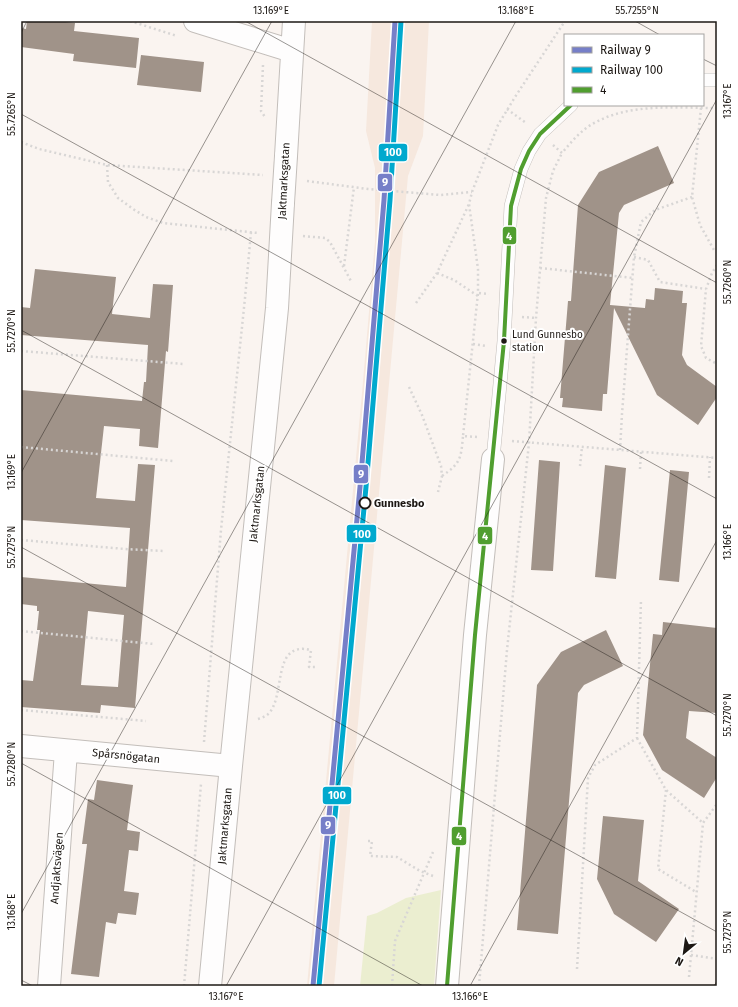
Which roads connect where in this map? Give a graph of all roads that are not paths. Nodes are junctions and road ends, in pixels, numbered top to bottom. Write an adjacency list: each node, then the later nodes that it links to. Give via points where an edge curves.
1 (195, 21): 3 (street)
2 (294, 21): 3 (street, Jaktmarksgatan)
3 (292, 51): 10 (street, Jaktmarksgatan, bridge, via 277,308)
4 (704, 80): 5 (lane)
5 (717, 80)
6 (569, 106): 7 (lane, via 540,134 529,151 521,169 511,206 504,341)
7 (493, 459): 13 (street, via 475,643)
8 (21, 746): 9 (street, Spårsnögatan)
9 (66, 750): 10 (street, Spårsnögatan); 11 (street, Andjaktsvägen)
10 (231, 766): 12 (street, Jaktmarksgatan)
11 (49, 986)
12 (210, 986)
13 (448, 986)

